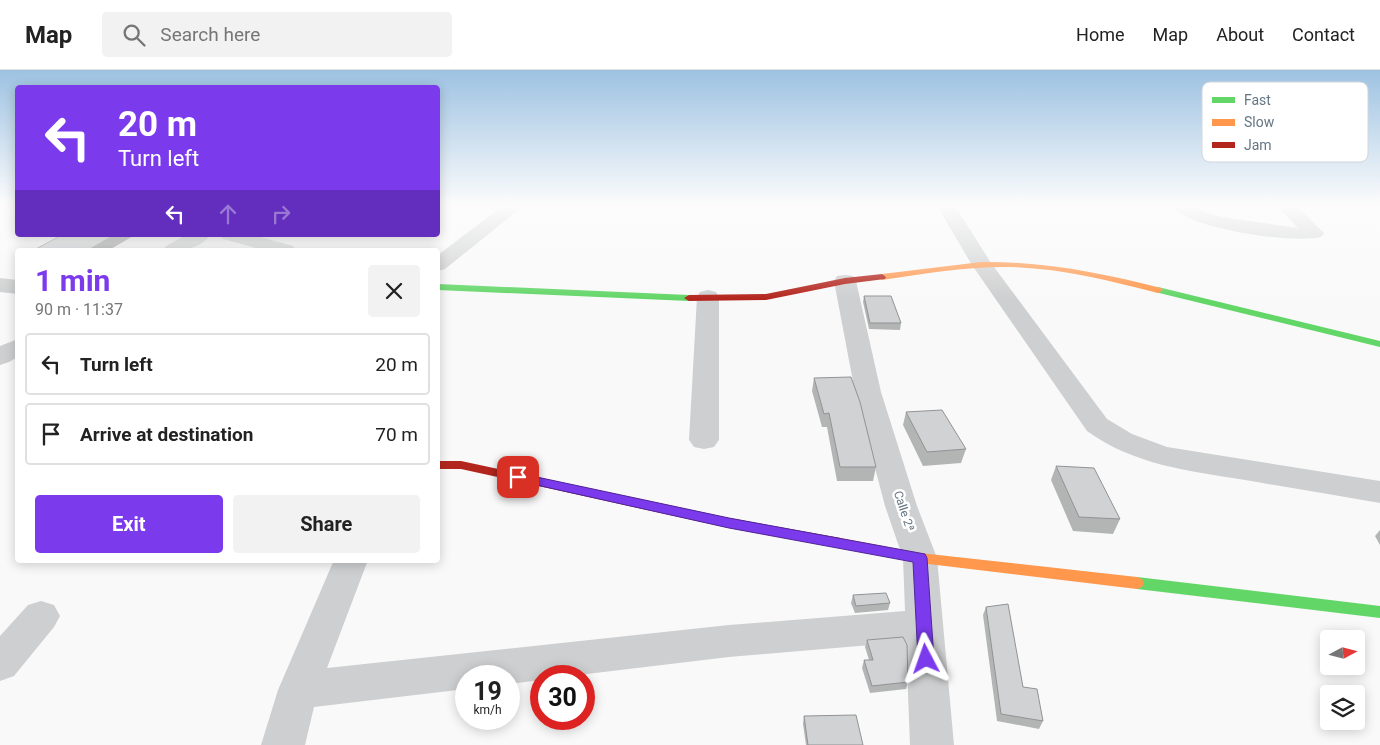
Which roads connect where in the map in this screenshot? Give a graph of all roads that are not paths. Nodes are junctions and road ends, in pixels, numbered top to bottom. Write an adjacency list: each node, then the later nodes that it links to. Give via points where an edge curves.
1 (476, 236): 7 (street)
2 (964, 236): 8 (street)
3 (196, 237): 5 (street)
4 (237, 237): 6 (street)
5 (177, 248)
6 (279, 248)
7 (440, 263)
8 (982, 265): 9 (street); 14 (street, via 1087,273); 19 (street, via 1097,425 1133,448 1165,457)
9 (845, 281): 13 (street, via 766,297); 20 (street, Calle 2ª, via 868,392 901,506)
10 (0, 285): 11 (street)
11 (15, 287)
12 (440, 287): 13 (street, via 666,298)
13 (708, 297): 17 (street)
14 (1380, 344)
15 (15, 348): 16 (street)
16 (0, 357)
17 (704, 440)
18 (440, 464): 20 (street, via 461,465 729,523)
19 (1380, 492)
20 (920, 558): 22 (street); 24 (street, Calle 2ª)
21 (350, 563): 26 (street)
22 (1380, 612)
23 (41, 616): 25 (street)
24 (923, 625): 26 (street, via 729,641); 28 (street, Calle 2ª)
25 (0, 664)
26 (298, 690): 27 (street)
27 (283, 745)
28 (932, 745)

